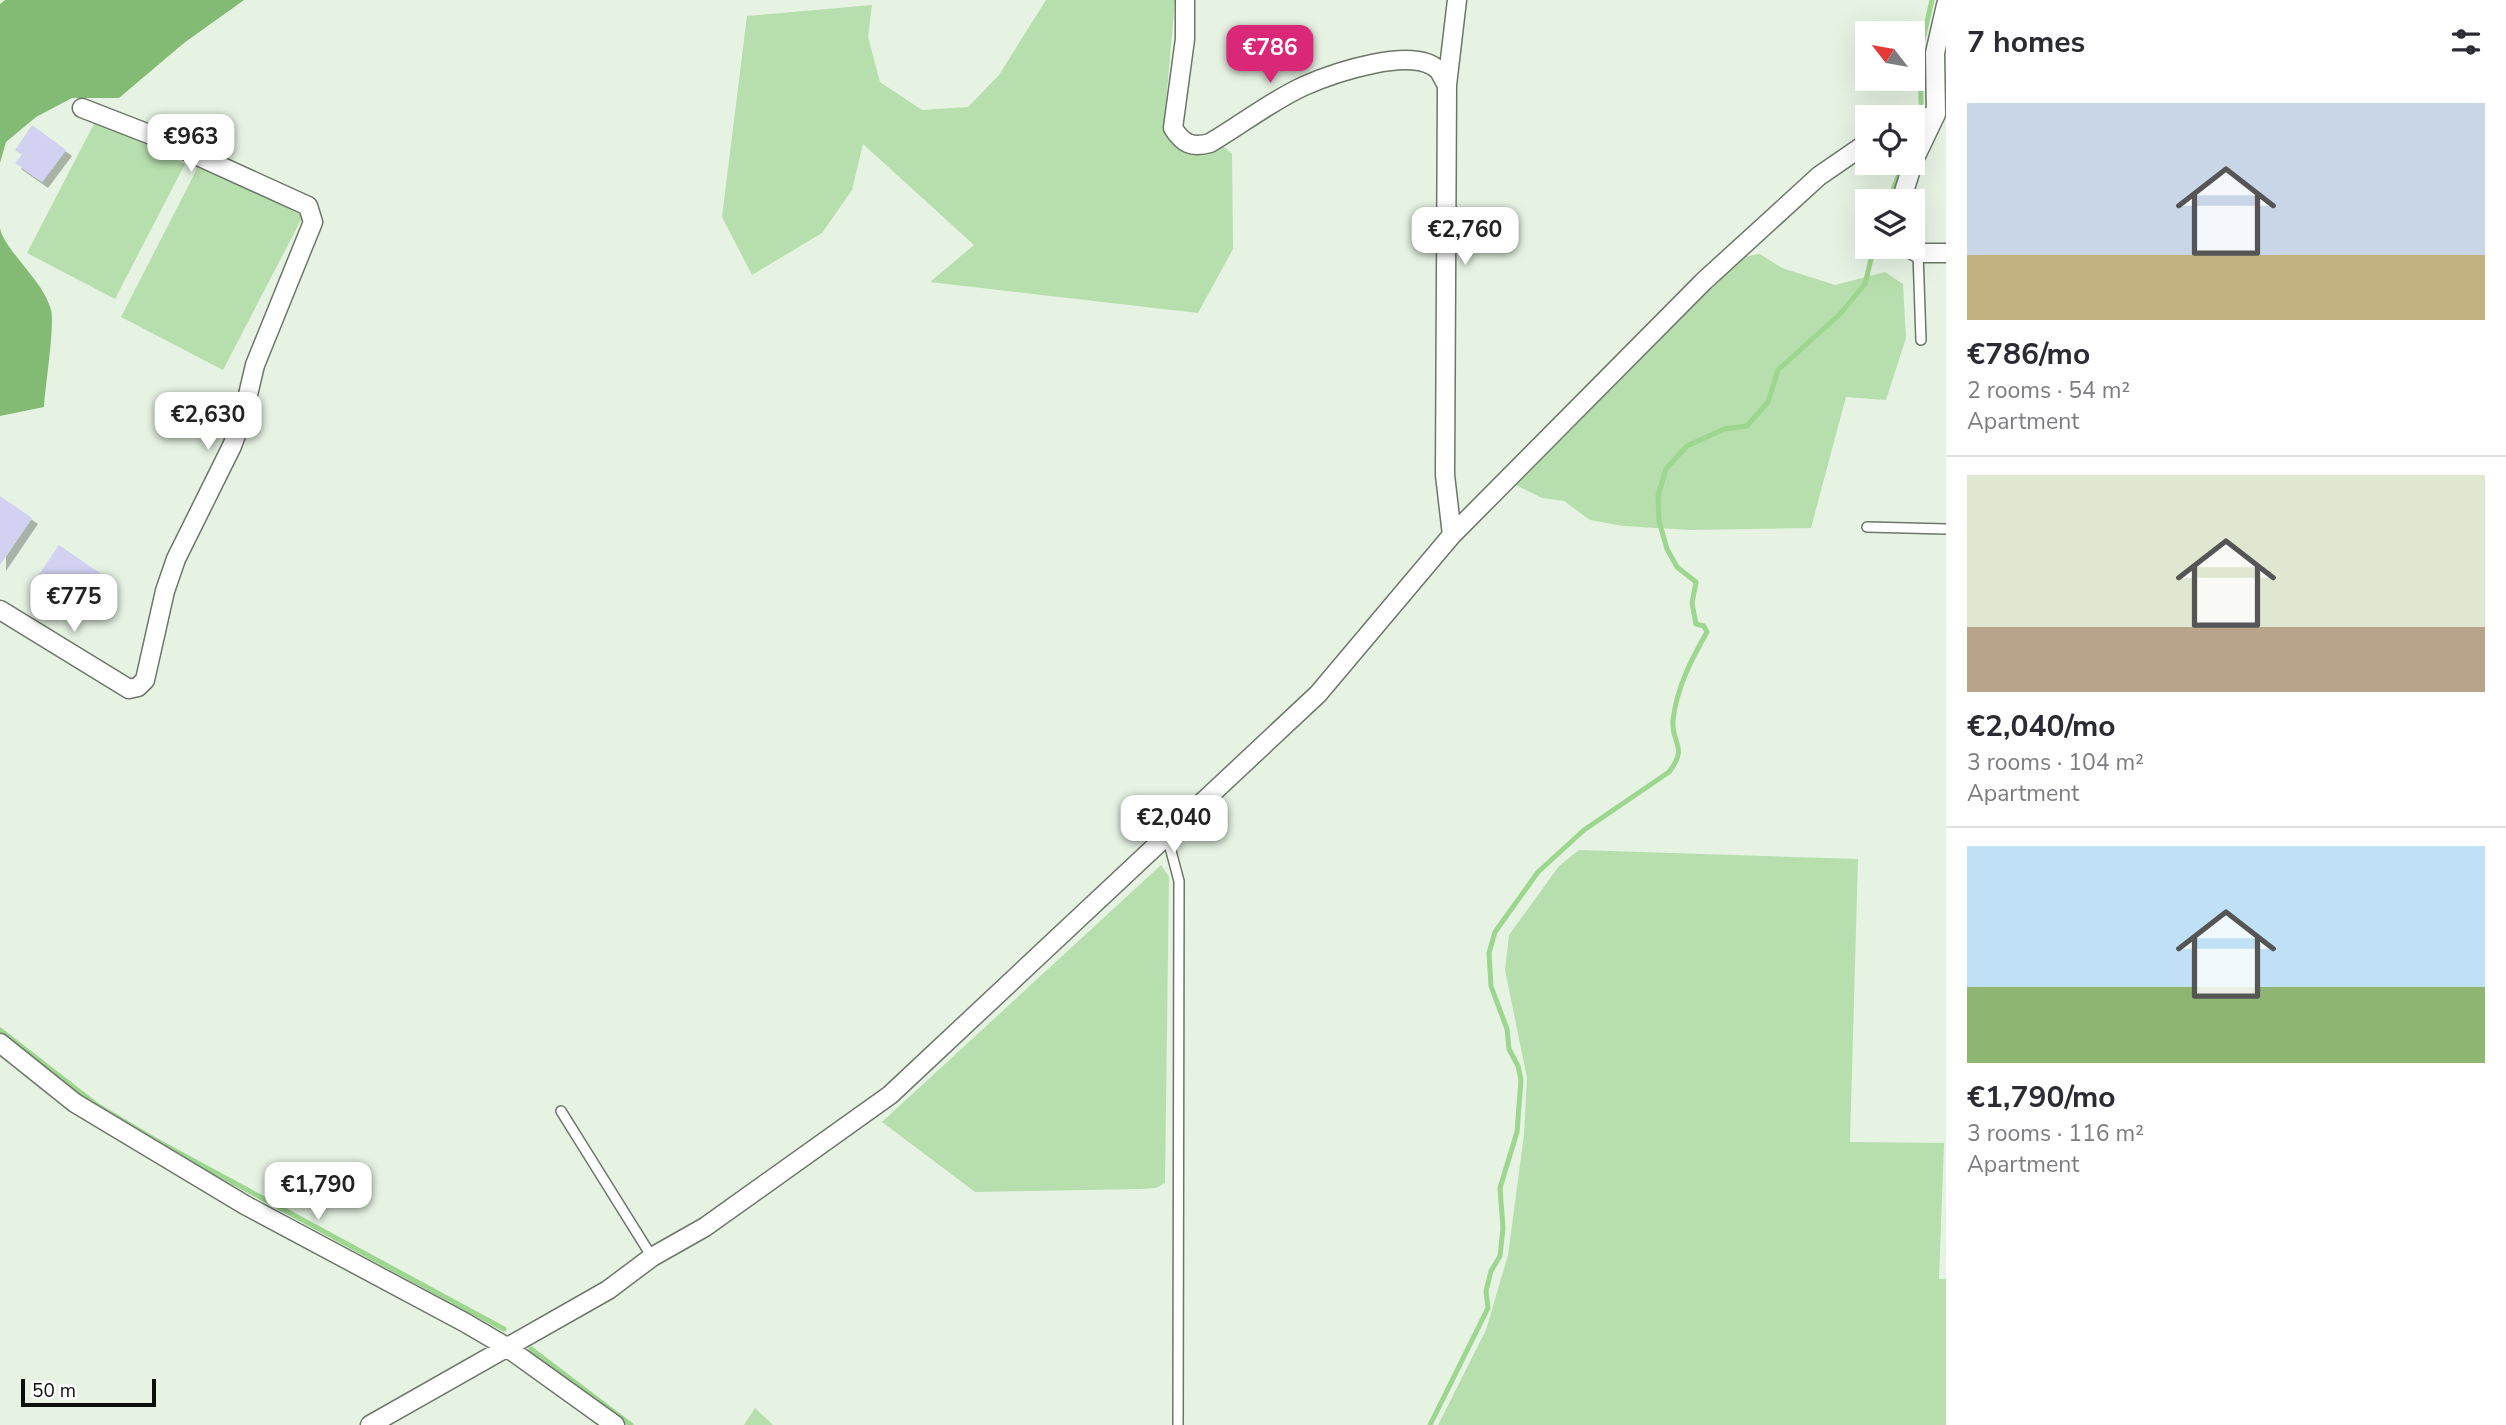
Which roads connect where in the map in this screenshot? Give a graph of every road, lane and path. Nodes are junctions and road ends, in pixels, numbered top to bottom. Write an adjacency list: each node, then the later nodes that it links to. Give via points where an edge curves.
1 (1185, 0): 4 (street, via 1185,39 1173,128 1196,147 1302,87 1360,67 1405,60 1427,62)
2 (1457, 0): 4 (street)
3 (1946, 5): 6 (street, via 1935,53)
4 (1447, 85): 16 (street, via 1445,464)
5 (82, 108): 17 (street, via 308,206 313,222 255,365 232,446 176,559 145,680 128,689)
6 (1936, 114): 7 (street); 8 (street)
7 (1925, 118)
8 (1925, 137)
9 (1855, 151): 16 (street, via 1819,176 1704,281)
10 (1925, 251): 11 (street)
11 (1946, 253)
12 (1913, 259): 13 (lane)
13 (1921, 340)
14 (1867, 527): 15 (lane)
15 (1946, 529)
16 (1452, 535): 18 (street, via 1318,694)
17 (0, 610)
18 (1167, 836): 21 (street, via 890,1095 705,1227); 25 (lane, via 1179,881)
19 (0, 1043): 22 (street, via 75,1103 223,1192)
20 (561, 1111): 21 (lane)
21 (652, 1257): 22 (street, via 608,1290)
22 (505, 1346): 23 (street); 24 (street)
23 (370, 1425)
24 (615, 1425)
25 (1178, 1425)

